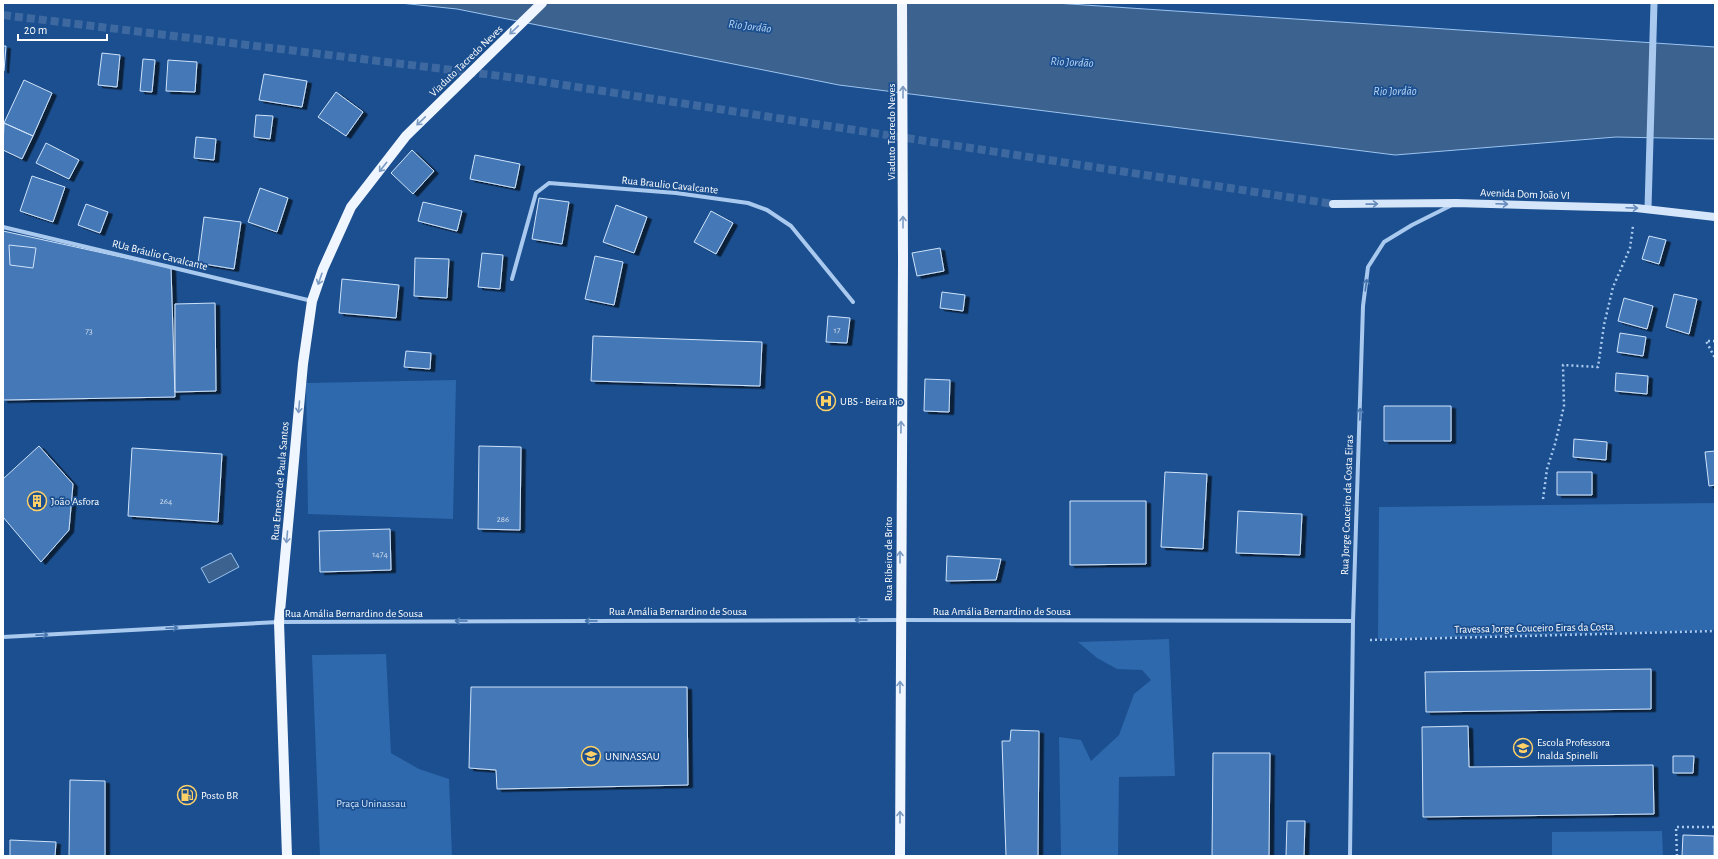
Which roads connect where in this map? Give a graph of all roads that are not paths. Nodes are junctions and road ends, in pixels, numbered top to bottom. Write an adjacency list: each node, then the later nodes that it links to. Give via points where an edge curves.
1 (542, 3): 4 (main road, Viaduto Tacredo Neves, one-way to 4)
2 (902, 3): 10 (main road, Viaduto Tacredo Neves, one-way to 2)
3 (1654, 3): 7 (street)
4 (406, 136): 12 (main road, Rua Ernesto de Paula Santos, one-way to 12, via 351,207 323,269)
5 (1456, 203): 6 (main road, Avenida Dom João VI, one-way to 5); 7 (main road, Avenida Dom João VI, one-way to 7); 15 (street, Rua Jorge Couceiro da Costa Eiras, one-way to 5, via 1363,306 1368,267 1384,242)
6 (1333, 204)
7 (1648, 208): 8 (main road, Avenida Dom João VI)
8 (1715, 217)
9 (3, 227): 12 (street, RUa Bráulio Cavalcante)
10 (903, 261): 14 (main road, Rua Ribeiro de Brito, one-way to 10)
11 (512, 279): 13 (street, Rua Braulio Cavalcante, via 536,193 549,183 676,193 748,202 767,210 791,226)
12 (312, 301): 16 (main road, Rua Ernesto de Paula Santos, one-way to 16, via 303,364)
13 (853, 302)
14 (900, 620): 15 (street, Rua Amália Bernardino de Sousa); 16 (street, Rua Amália Bernardino de Sousa, one-way to 16); 19 (main road, Rua Ribeiro de Brito, one-way to 14)
15 (1353, 621): 20 (street, Rua Jorge Couceiro da Costa Eiras)
16 (279, 622): 17 (street, Rua Amália Bernardino de Sousa, one-way to 16); 18 (main road, Rua Ernesto de Paula Santos)
17 (3, 637)
18 (287, 856)
19 (900, 856)
20 (1350, 856)

